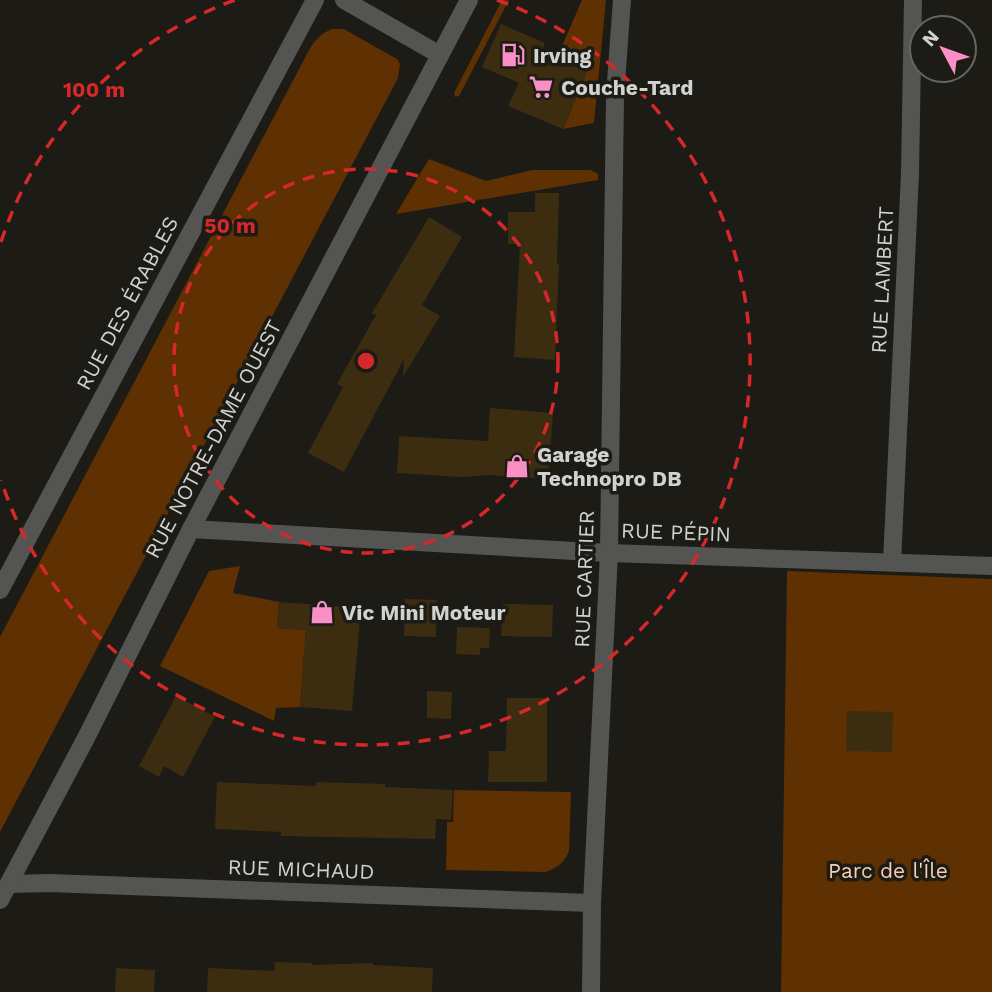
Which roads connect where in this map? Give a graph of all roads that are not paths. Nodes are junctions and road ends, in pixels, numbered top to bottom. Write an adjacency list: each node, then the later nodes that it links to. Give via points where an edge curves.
1 (315, 0): 11 (street, RUE DES ÉRABLES)
2 (344, 0): 6 (street)
3 (469, 0): 6 (street, RUE NOTRE-DAME OUEST)
4 (622, 0): 8 (street, RUE CARTIER, via 615,96)
5 (913, 0): 9 (street, RUE LAMBERT)
6 (440, 55): 7 (street, RUE NOTRE-DAME OUEST)
7 (191, 530): 8 (street, RUE PÉPIN); 12 (street, RUE NOTRE-DAME OUEST)
8 (609, 553): 9 (street, RUE PÉPIN); 14 (street, RUE CARTIER)
9 (892, 563): 10 (street, RUE PÉPIN)
10 (992, 566)
11 (0, 590)
12 (9, 884): 13 (street, RUE NOTRE-DAME OUEST); 14 (street, RUE MICHAUD)
13 (0, 900)
14 (592, 903): 15 (street, RUE CARTIER)
15 (591, 992)

